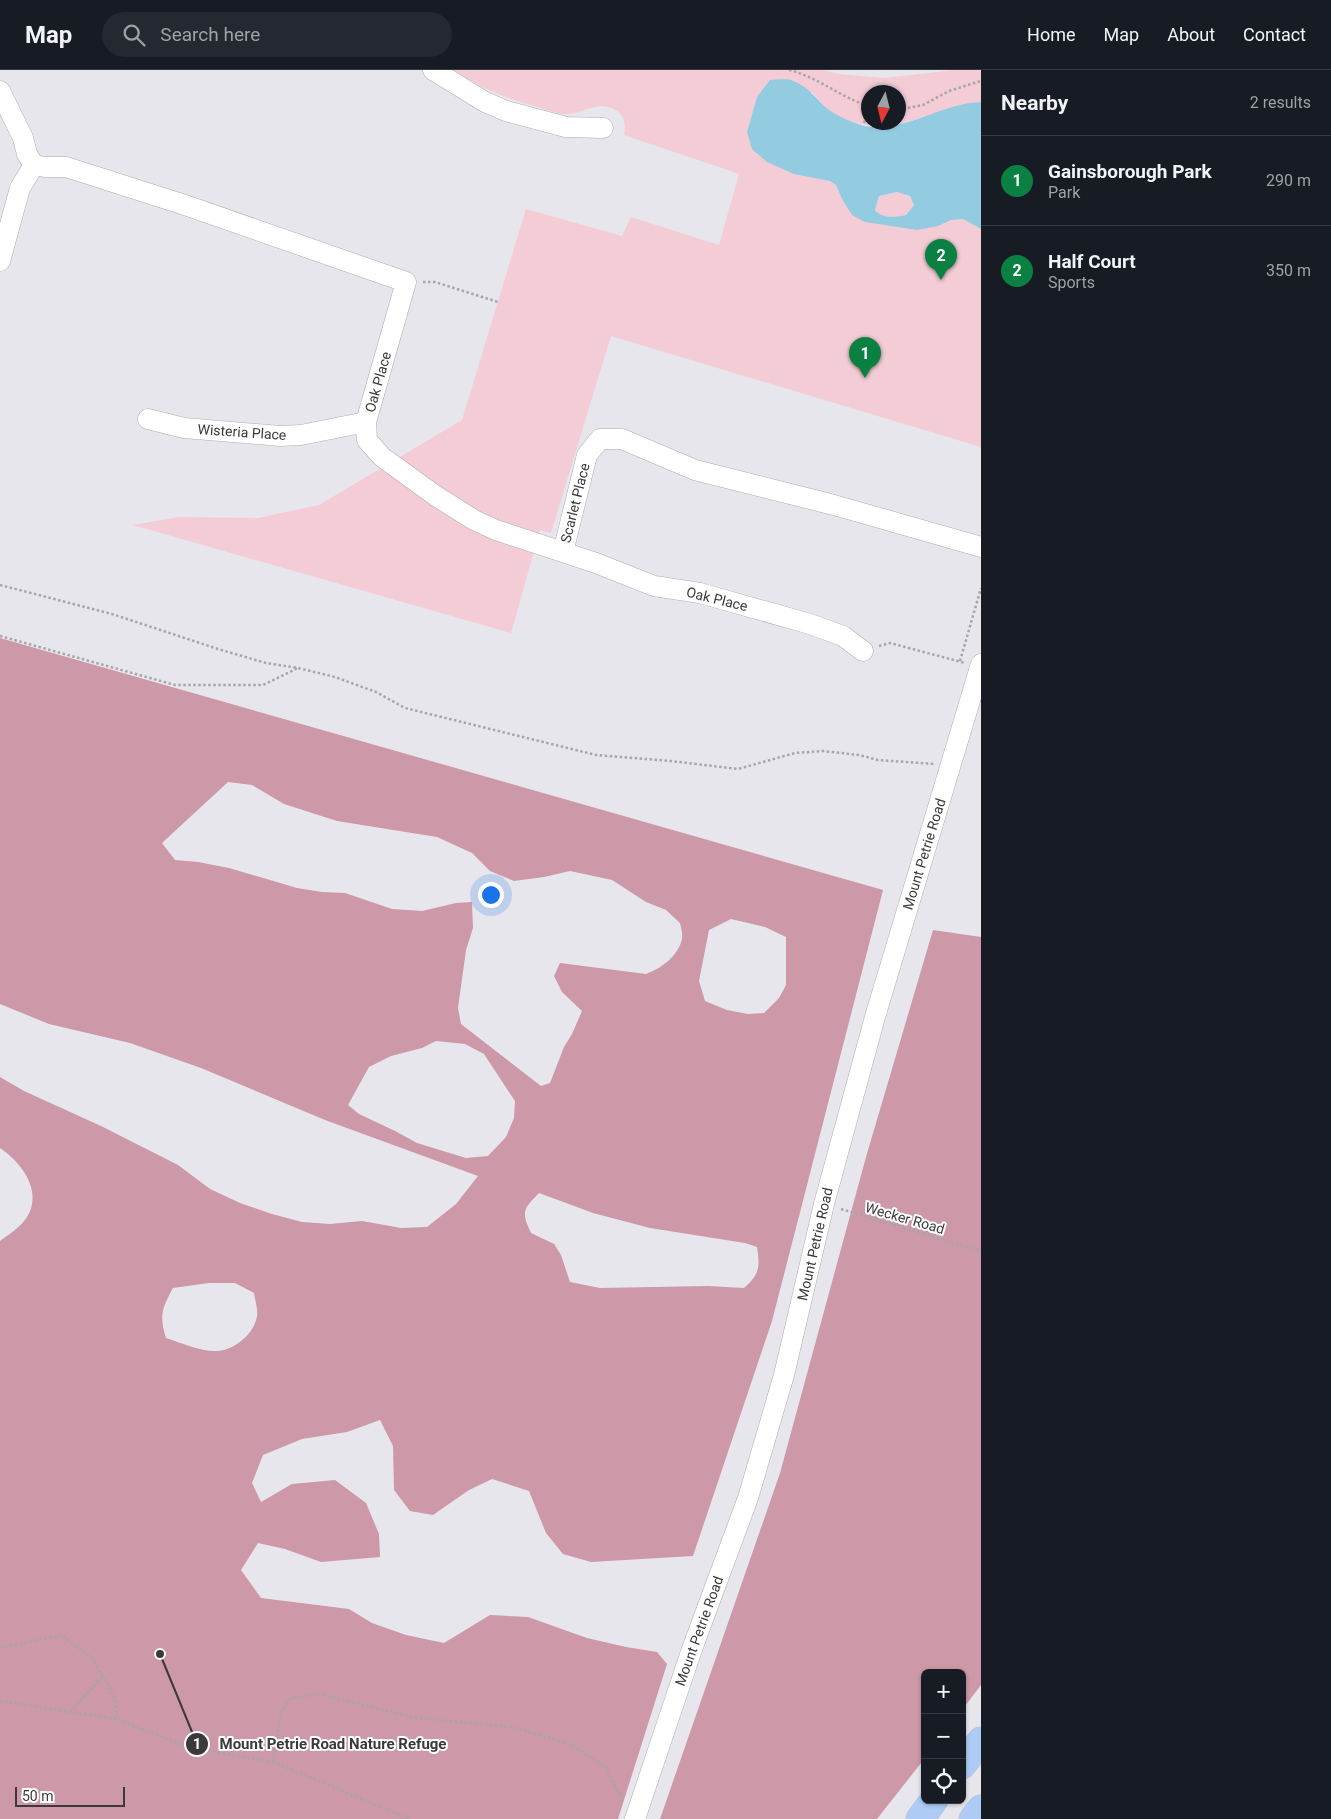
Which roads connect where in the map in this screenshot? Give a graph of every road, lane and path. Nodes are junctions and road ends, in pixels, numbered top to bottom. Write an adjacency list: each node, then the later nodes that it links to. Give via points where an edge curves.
1 (433, 70): 7 (street, via 506,111 566,127)
2 (789, 70): 5 (path)
3 (981, 81): 6 (path, via 949,91 923,105)
4 (0, 91): 8 (street)
5 (861, 103)
6 (906, 108)
7 (603, 128)
8 (34, 165): 9 (street, via 20,188); 10 (street, via 66,167)
9 (0, 260)
10 (406, 282): 11 (path, via 435,282); 13 (street, Oak Place)
11 (498, 302)
12 (148, 419): 13 (street, Wisteria Place, via 184,428 280,436)
13 (366, 422): 15 (street, Oak Place, via 368,440 382,457 436,496 496,530)
14 (981, 547): 15 (street, Scarlet Place, via 695,470 622,439 600,439 587,455)
15 (563, 552): 19 (street, Oak Place, via 654,586 700,593 810,624 842,636)
16 (0, 585): 22 (path, via 112,614 266,663)
17 (981, 588): 20 (path)
18 (0, 636): 22 (path, via 175,685 263,685)
19 (863, 651): 20 (path, via 890,643)
20 (960, 661): 21 (path)
21 (981, 665): 23 (street, Mount Petrie Road)
22 (298, 668): 23 (path, via 376,692 405,708 596,755 738,769 795,753 823,751 878,760)
23 (951, 765): 24 (street, Mount Petrie Road, via 875,1017)
24 (824, 1204): 25 (path, Wecker Road); 36 (street, Mount Petrie Road, via 784,1375 748,1498)
25 (981, 1251)
26 (0, 1648): 27 (path, via 61,1635 93,1659)
27 (103, 1676): 29 (path); 30 (path, via 116,1700)
28 (0, 1701): 29 (path)
29 (70, 1712): 30 (path)
30 (116, 1719): 33 (path, via 188,1747)
31 (981, 1741): 32 (highway)
32 (966, 1760)
33 (273, 1762): 36 (path, via 281,1712 291,1698 319,1694 416,1718 513,1727 569,1744 606,1768 618,1793); 37 (path)
34 (931, 1804): 38 (highway)
35 (981, 1809): 39 (highway)
36 (638, 1811)
37 (410, 1819)
38 (920, 1819)
39 (973, 1819)

